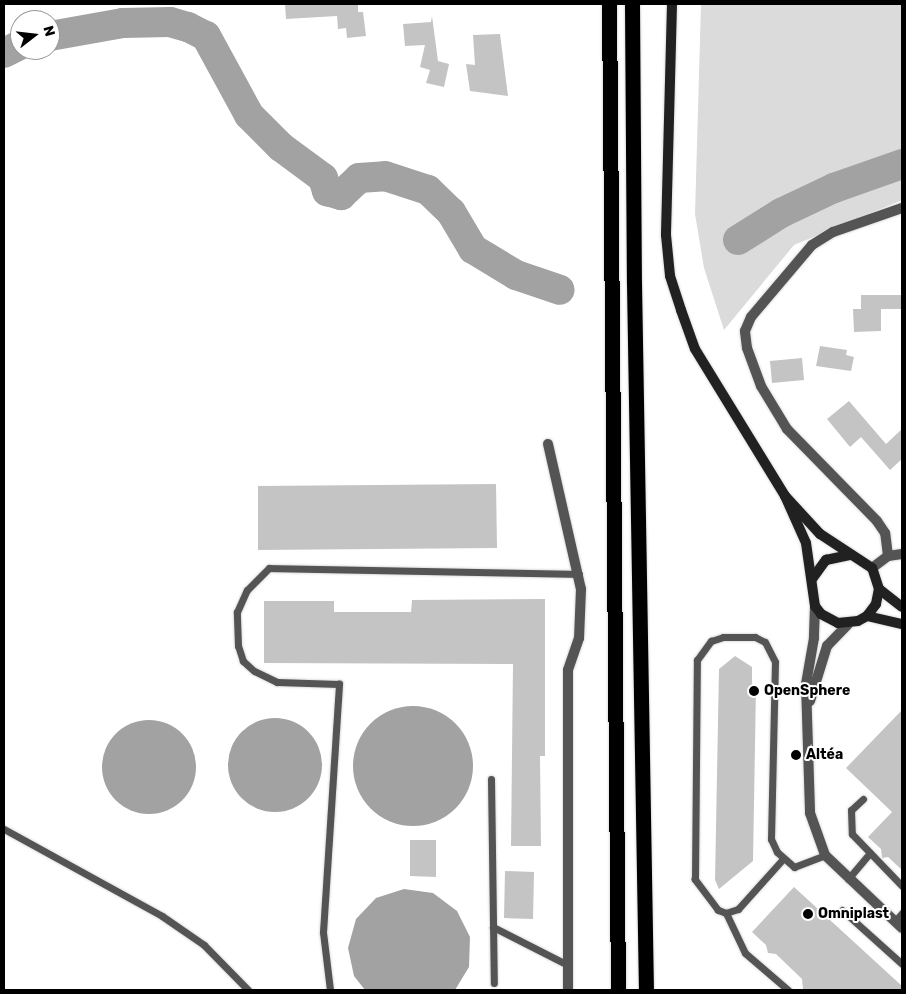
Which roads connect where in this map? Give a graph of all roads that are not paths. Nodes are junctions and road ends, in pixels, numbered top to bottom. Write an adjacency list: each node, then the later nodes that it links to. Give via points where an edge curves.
1 (608, 4): 38 (highway)
2 (632, 4): 39 (highway)
3 (672, 4): 6 (street, via 666,235 670,276 695,349)
4 (902, 208): 9 (street, via 833,232 812,245 751,317 745,331 747,348 761,386 787,429 877,521 885,533)
5 (548, 444): 11 (street)
6 (785, 496): 8 (street, via 820,534); 12 (street, via 806,543)
7 (902, 554): 9 (street)
8 (849, 555): 10 (street, via 862,559); 12 (street, via 826,560)
9 (888, 556): 10 (street)
10 (872, 568): 13 (street)
11 (578, 574): 33 (street, via 579,638 568,670); 36 (lane, via 269,568 246,590 237,612 238,646 244,661 254,671 278,682 339,684 323,932)
12 (812, 579): 14 (street, via 810,593)
13 (879, 589): 15 (street); 16 (street, via 876,604)
14 (815, 606): 17 (street, via 829,620); 19 (street, via 814,638 806,684)
15 (902, 607)
16 (867, 616): 17 (street); 18 (street)
17 (848, 624): 19 (street, via 827,646)
18 (902, 624)
19 (808, 711): 24 (street, via 810,813)
20 (492, 779): 31 (lane)
21 (863, 799): 23 (lane, via 851,810 849,821 852,834)
22 (4, 829): 35 (lane, via 162,916 204,945)
23 (870, 853): 26 (lane); 27 (lane)
24 (825, 855): 25 (lane, via 794,867); 26 (street)
25 (782, 860): 29 (lane, via 738,909); 29 (lane, via 771,839 775,662 772,650 755,638 723,637 706,645 697,660 694,867 699,888 718,910)
26 (848, 879): 30 (street)
27 (902, 886)
28 (842, 910): 32 (lane)
29 (726, 913): 40 (lane, via 745,953)
30 (900, 921)
31 (493, 927): 33 (lane); 34 (lane)
32 (902, 964)
33 (568, 965): 37 (street)
34 (494, 983)
35 (248, 990)
36 (330, 990)
37 (568, 990)
38 (618, 990)
39 (646, 990)
40 (788, 990)

